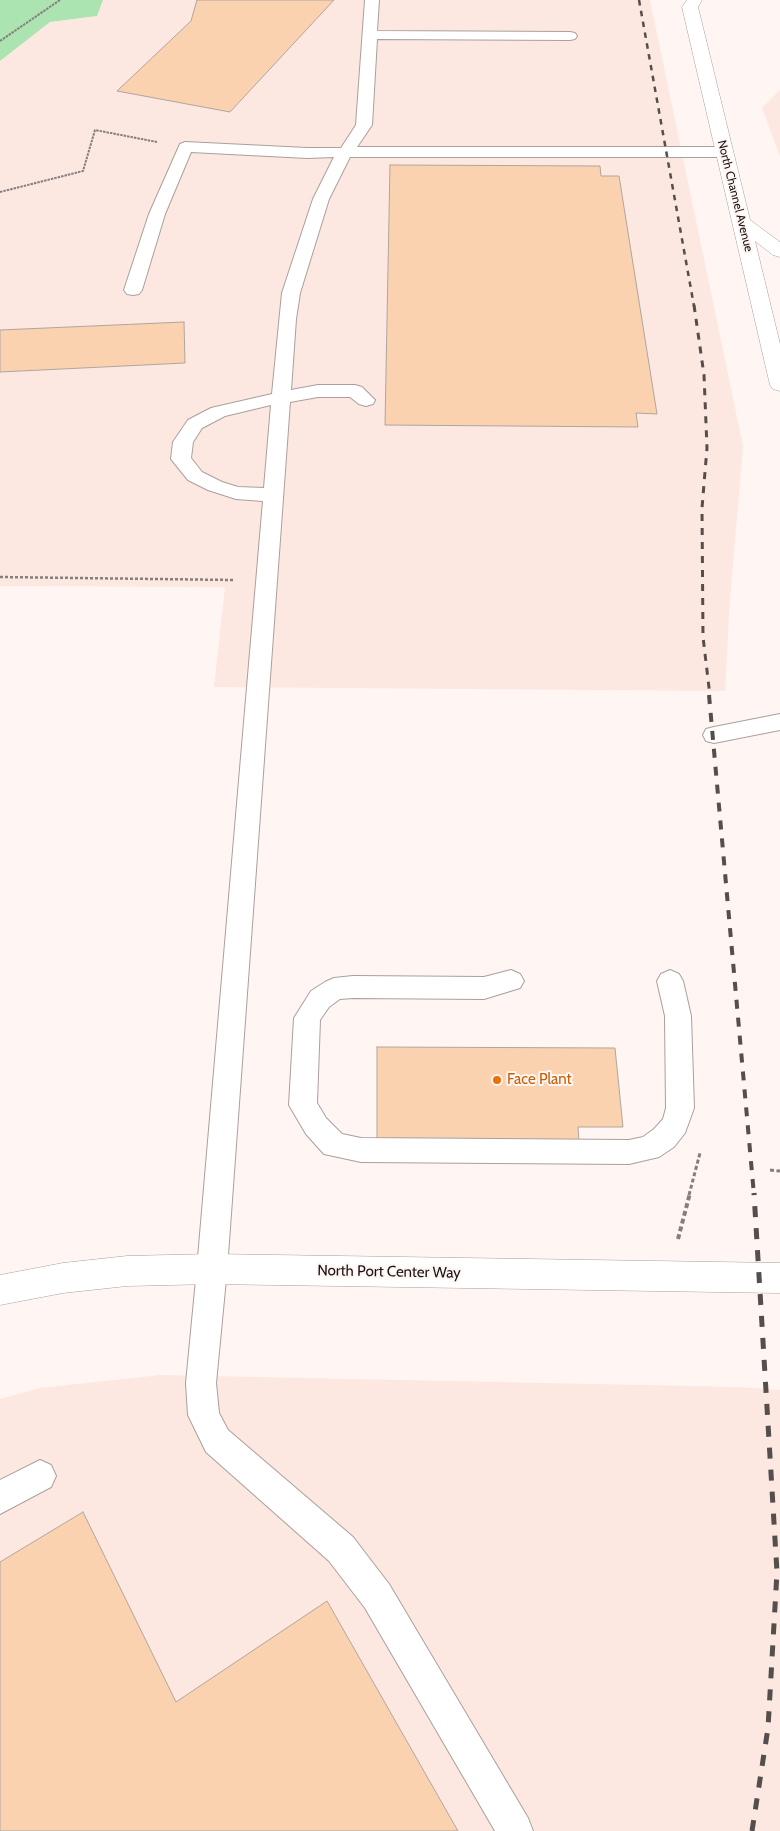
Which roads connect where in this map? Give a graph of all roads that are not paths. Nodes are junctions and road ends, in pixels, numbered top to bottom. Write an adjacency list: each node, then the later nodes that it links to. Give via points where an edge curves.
1 (372, 0): 3 (lane)
2 (692, 3): 6 (main road, North Channel Avenue)
3 (370, 35): 4 (lane); 5 (lane, via 364,125)
4 (570, 36)
5 (346, 152): 6 (lane); 9 (lane, via 185,147 157,214); 11 (lane, via 321,199 291,293)
6 (724, 152): 7 (main road, North Channel Avenue)
7 (742, 223): 8 (main road); 10 (main road, North Channel Avenue)
8 (780, 251)
9 (134, 290)
10 (780, 385)
11 (282, 399): 12 (lane, via 318,407 356,408); 13 (lane); 13 (lane, via 218,412 195,424 183,442 181,459 195,476 215,486 236,492)
12 (376, 400)
13 (274, 495): 18 (lane)
14 (780, 722): 15 (lane)
15 (714, 734)
16 (511, 981): 17 (lane, via 484,988 354,987 334,989 320,999 307,1018 303,1105 316,1126 334,1145 361,1150 629,1152 649,1148 675,1125 680,1108 678,1016)
17 (670, 981)
18 (212, 1269): 19 (main road, North Port Center Way); 20 (main road, North Port Center Way, via 118,1272); 23 (lane, via 201,1382 204,1415 217,1441 341,1549 377,1596)
19 (780, 1278)
20 (0, 1290)
21 (40, 1476): 22 (lane)
22 (0, 1498)
23 (515, 1831)

